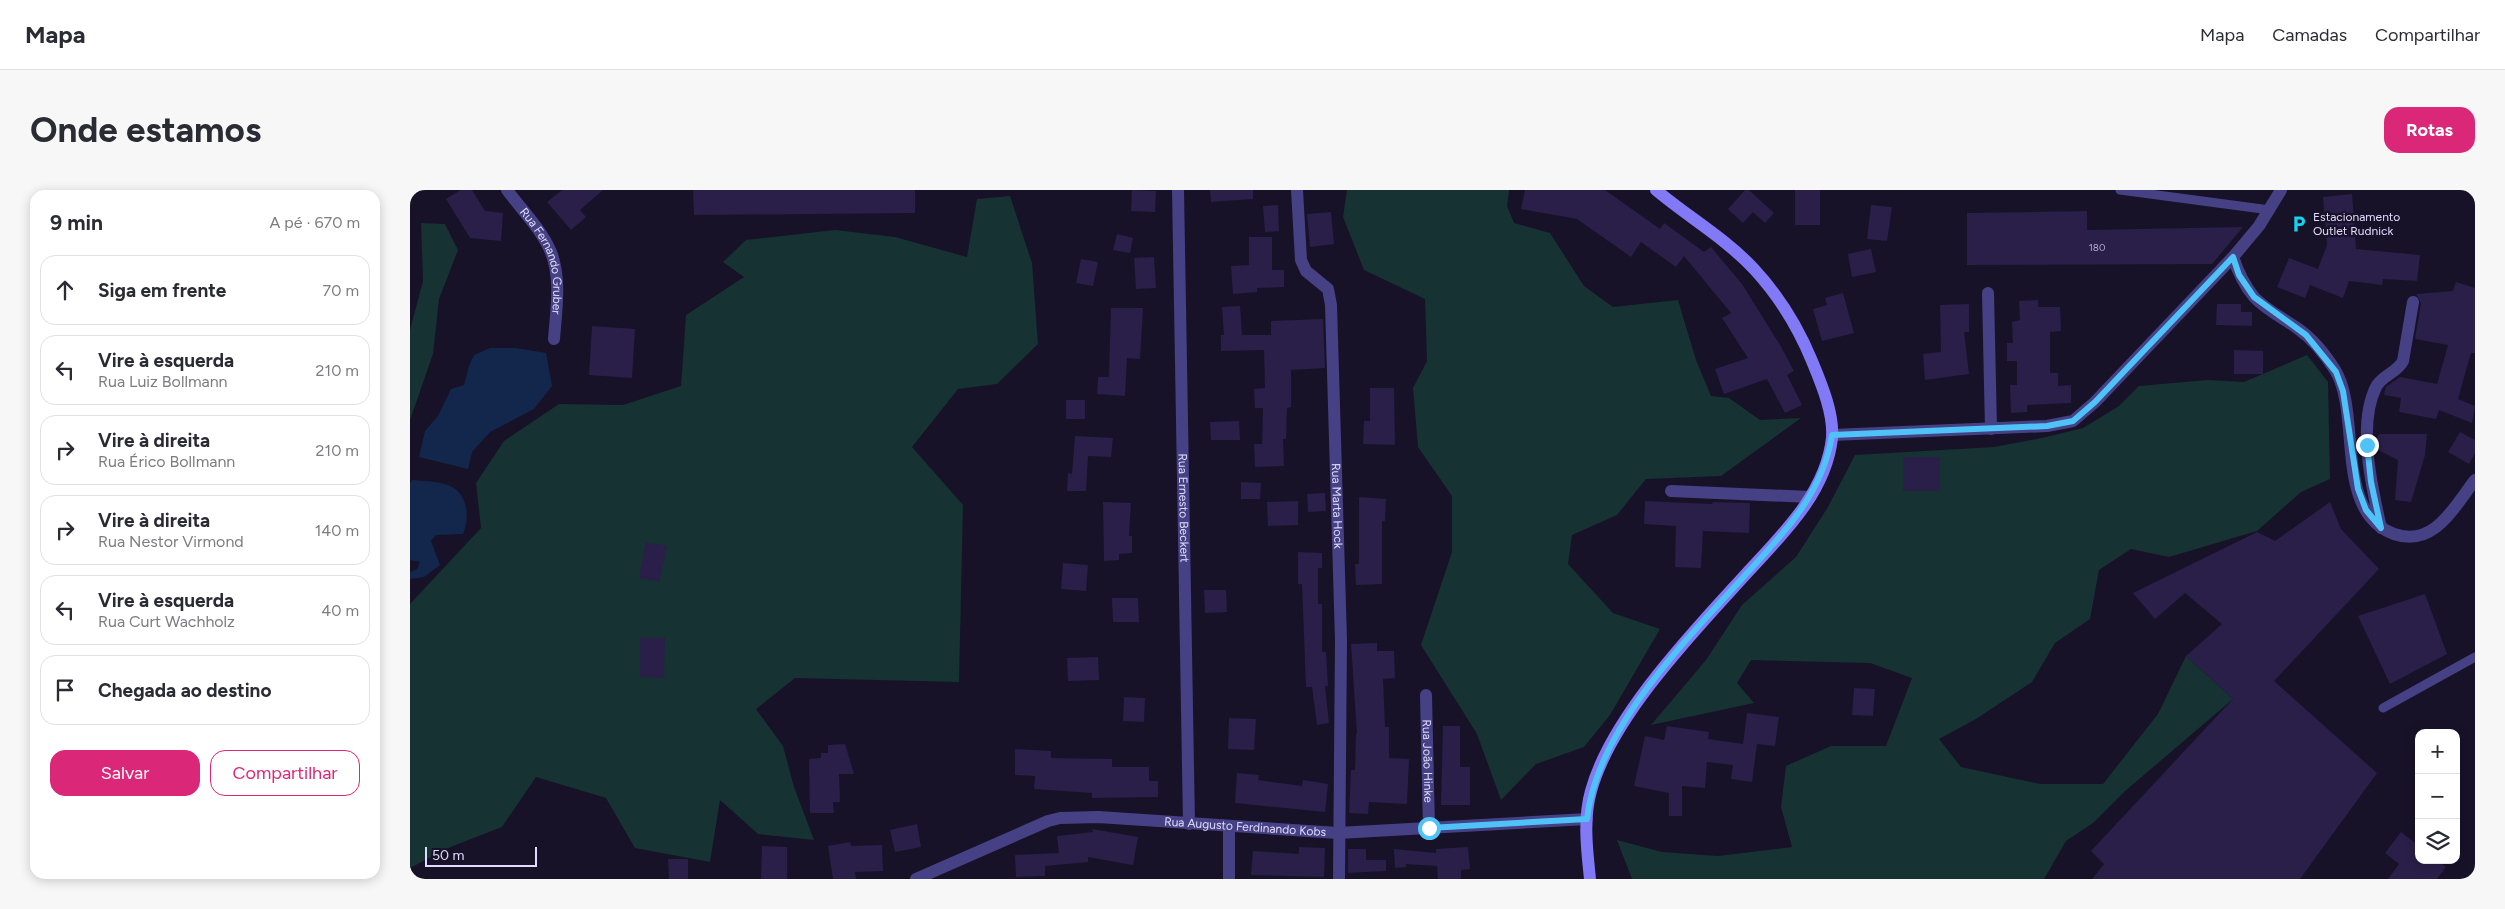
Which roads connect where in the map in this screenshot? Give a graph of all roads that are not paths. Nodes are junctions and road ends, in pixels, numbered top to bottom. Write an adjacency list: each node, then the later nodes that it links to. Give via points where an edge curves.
1 (507, 190): 11 (street, Rua Fernando Gruber, via 538,229 551,252 557,289)
2 (1178, 190): 22 (street, Rua Ernesto Beckert)
3 (1297, 190): 25 (street, Rua Marta Hock, via 1301,260 1306,271 1328,289 1331,305 1341,640)
4 (1656, 190): 13 (main road, via 1731,247 1770,287 1810,356 1825,396)
5 (2120, 190): 7 (lane)
6 (2280, 190): 7 (street)
7 (2270, 210): 8 (street)
8 (2233, 257): 12 (street, via 2073,421); 17 (street, via 2239,275 2254,297 2306,335 2336,372 2343,391 2358,489 2366,510)
9 (1988, 293): 12 (street)
10 (2414, 302): 17 (street, via 2401,366 2383,377 2373,394 2369,463)
11 (554, 339)
12 (1992, 429): 13 (street)
13 (1832, 435): 16 (main road, via 1826,464)
14 (2475, 480): 17 (street, via 2445,520 2428,533 2411,538)
15 (1671, 491): 16 (street)
16 (1810, 497): 21 (main road, via 1790,526 1709,615 1641,698 1598,771)
17 (2381, 528)
18 (2475, 657): 20 (lane)
19 (1426, 695): 24 (street, Rua João Hinke)
20 (2383, 708)
21 (1587, 819): 24 (street, Rua Augusto Ferdinando Kobs); 29 (main road)
22 (1189, 824): 23 (street, Rua Augusto Ferdinando Kobs); 26 (street, Rua Augusto Ferdinando Kobs, via 1098,817 1060,818)
23 (1229, 827): 25 (street, Rua Augusto Ferdinando Kobs); 27 (street)
24 (1429, 828): 25 (street, Rua Augusto Ferdinando Kobs)
25 (1338, 833): 28 (street, Rua Marta Hock)
26 (916, 879)
27 (1228, 879)
28 (1339, 879)
29 (1590, 879)

